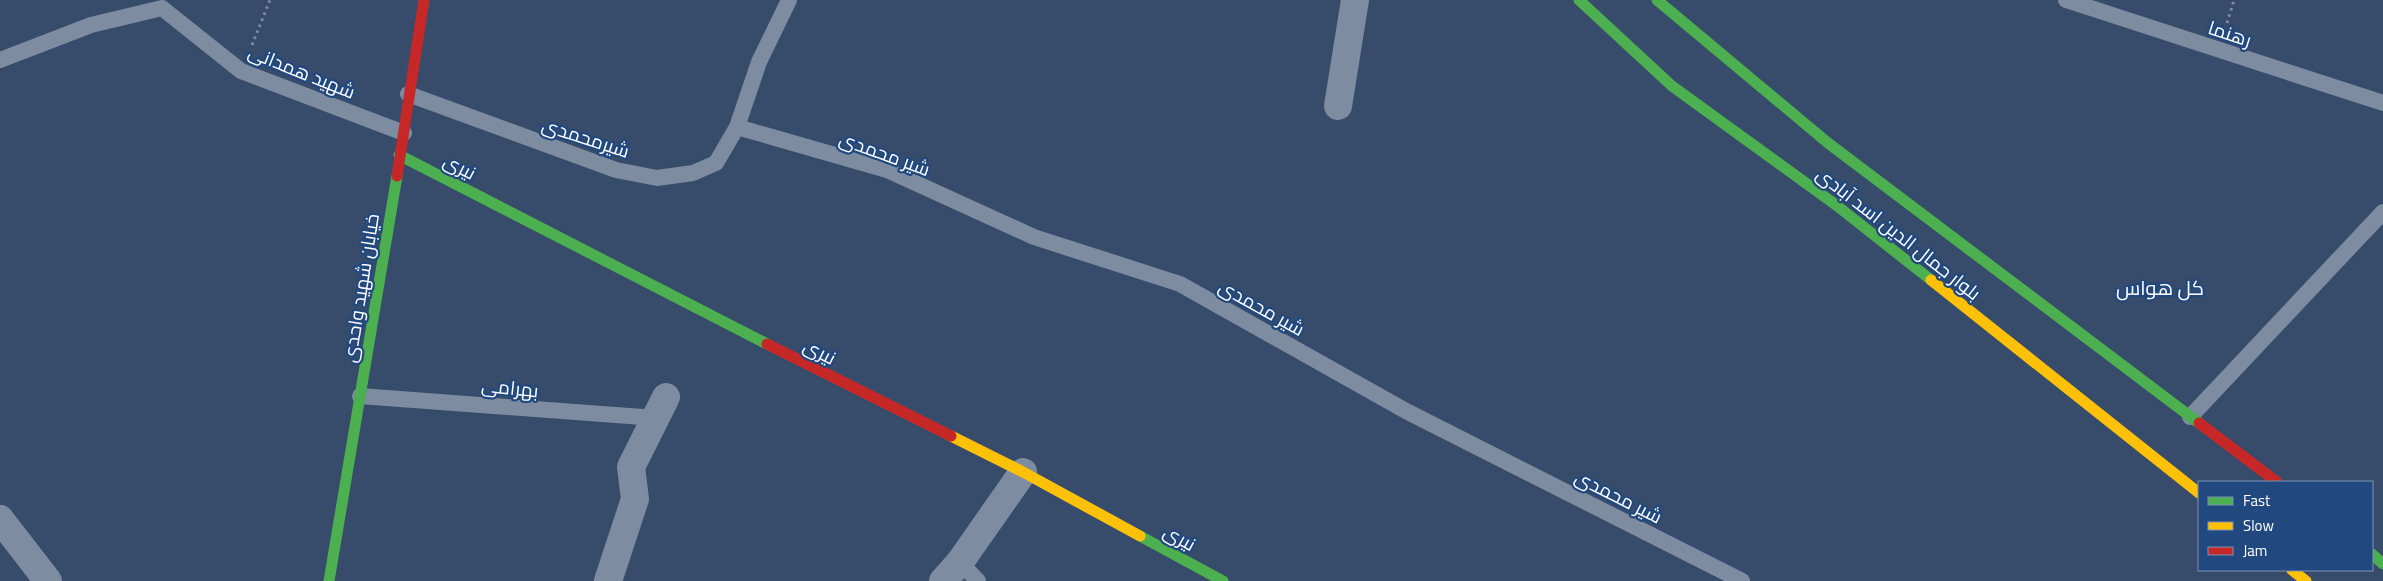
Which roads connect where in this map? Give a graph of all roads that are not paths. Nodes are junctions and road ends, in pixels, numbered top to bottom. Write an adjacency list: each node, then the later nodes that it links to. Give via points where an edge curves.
1 (424, 0): 8 (main road, خیابان شهید واحدی)
2 (789, 0): 11 (lane, شیرمحمدی, via 759,62)
3 (1355, 0): 10 (street)
4 (1657, 0): 17 (main road, بلوار جمال الدین اسد آبادی, via 1828,142)
5 (2066, 0): 9 (lane, رهنما)
6 (1586, 2): 20 (main road, بلوار جمال الدین اسد آبادی, via 1672,86 1836,205)
7 (0, 60): 12 (lane, شهید همدانی, via 91,25 162,8 241,71)
8 (408, 94): 11 (lane, شیرمحمدی, via 616,170 657,178 694,173 716,164); 12 (main road, خیابان شهید واحدی)
9 (2383, 103)
10 (1338, 106)
11 (737, 127): 30 (lane, شیر محمدی, via 887,170 1034,237 1180,284 1406,411)
12 (404, 133): 13 (main road, خیابان شهید واحدی)
13 (400, 155): 15 (main road, خیابان شهید واحدی); 18 (main road, نیری, via 697,309)
14 (2383, 212): 17 (lane)
15 (360, 396): 16 (lane, بهرامی); 27 (main road, خیابان شهید واحدی)
16 (661, 408): 28 (street, via 631,468 635,499)
17 (2190, 416): 19 (main road, بلوار جمال الدین اسد آبادی)
18 (1023, 472): 25 (street); 29 (main road, نیری)
19 (2276, 481)
20 (2198, 492)
21 (0, 519): 26 (street)
22 (2373, 555): 23 (main road)
23 (2383, 564)
24 (2293, 571): 31 (main road)
25 (960, 575)
26 (48, 581)
27 (329, 581)
28 (608, 581)
29 (1223, 581)
30 (1742, 581)
31 (2306, 581)

